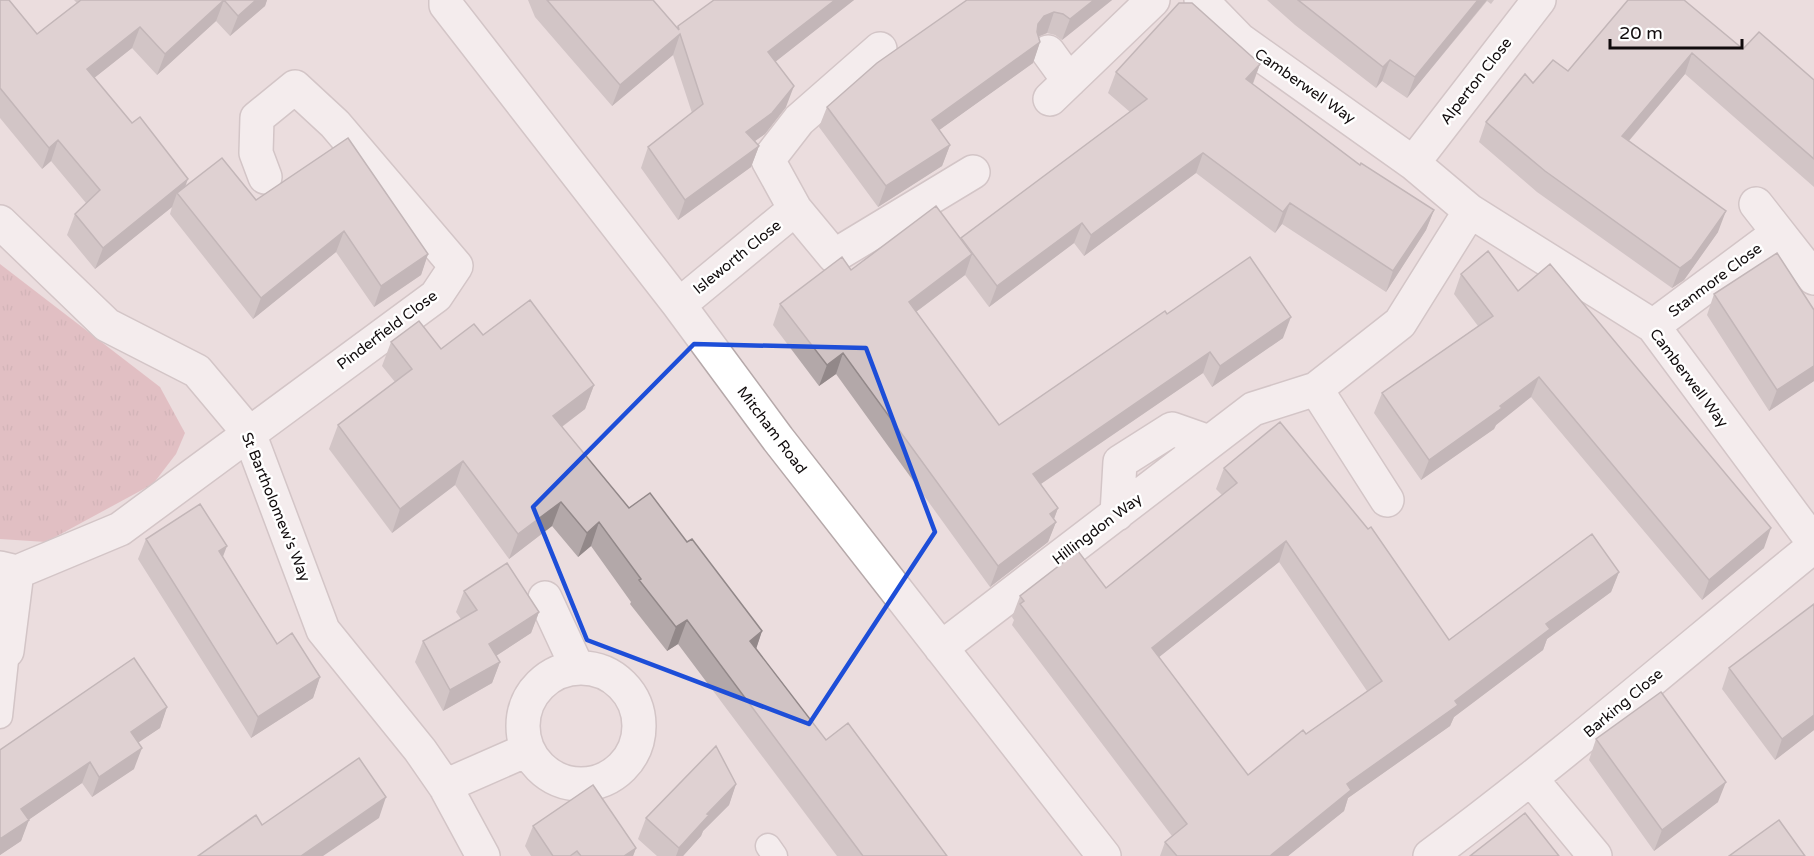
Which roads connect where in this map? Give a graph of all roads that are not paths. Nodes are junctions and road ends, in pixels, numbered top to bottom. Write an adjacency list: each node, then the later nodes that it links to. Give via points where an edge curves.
1 (446, 0): 16 (street, Mitcham Road, via 446,5)
2 (1152, 0): 6 (street, via 1059,90)
3 (1201, 0): 7 (street, Camberwell Way, via 1240,40)
4 (1539, 0): 7 (street, Alperton Close)
5 (880, 49): 11 (street, Isleworth Close, via 799,120 768,160)
6 (1048, 52)
7 (1413, 163): 12 (street, Camberwell Way)
8 (973, 172): 11 (street, Isleworth Close, via 834,256)
9 (265, 177): 19 (street, Pinderfield Close, via 256,153 257,118 295,87 335,124 456,266 436,296)
10 (1756, 204): 14 (street, Stanmore Close)
11 (795, 209): 16 (street, Isleworth Close)
12 (1470, 211): 17 (street, Camberwell Way); 18 (street, via 1400,323)
13 (0, 222): 19 (street, St Bartholomew's Way, via 107,325 197,371)
14 (1778, 233): 15 (street, Stanmore Close); 17 (street, Stanmore Close)
15 (1814, 278)
16 (679, 305): 24 (street, Mitcham Road)
17 (1653, 326): 21 (street, Camberwell Way)
18 (1316, 389): 20 (street); 24 (street, Hillingdon Way, via 1253,409)
19 (249, 433): 22 (street, Pinderfield Close, via 120,529); 30 (street, St Bartholomew's Way, via 323,630)
20 (1387, 500)
21 (1814, 544): 29 (street, Barking Close)
22 (8, 570): 25 (street, Pinderfield Close)
23 (545, 598): 26 (street)
24 (941, 648): 32 (street, Mitcham Road)
25 (7, 651): 27 (lane)
26 (577, 667): 28 (street, via 543,681 531,696 524,713); 28 (street, via 614,676 636,705 640,724 637,744 628,762 613,776 595,784 574,785 555,779 539,767)
27 (0, 716)
28 (527, 750): 30 (street)
29 (1532, 780): 33 (street, Barking Close); 34 (street)
30 (446, 786): 31 (street, St Bartholomew's Way)
31 (479, 855)
32 (1104, 856)
33 (1430, 856)
34 (1594, 856)

